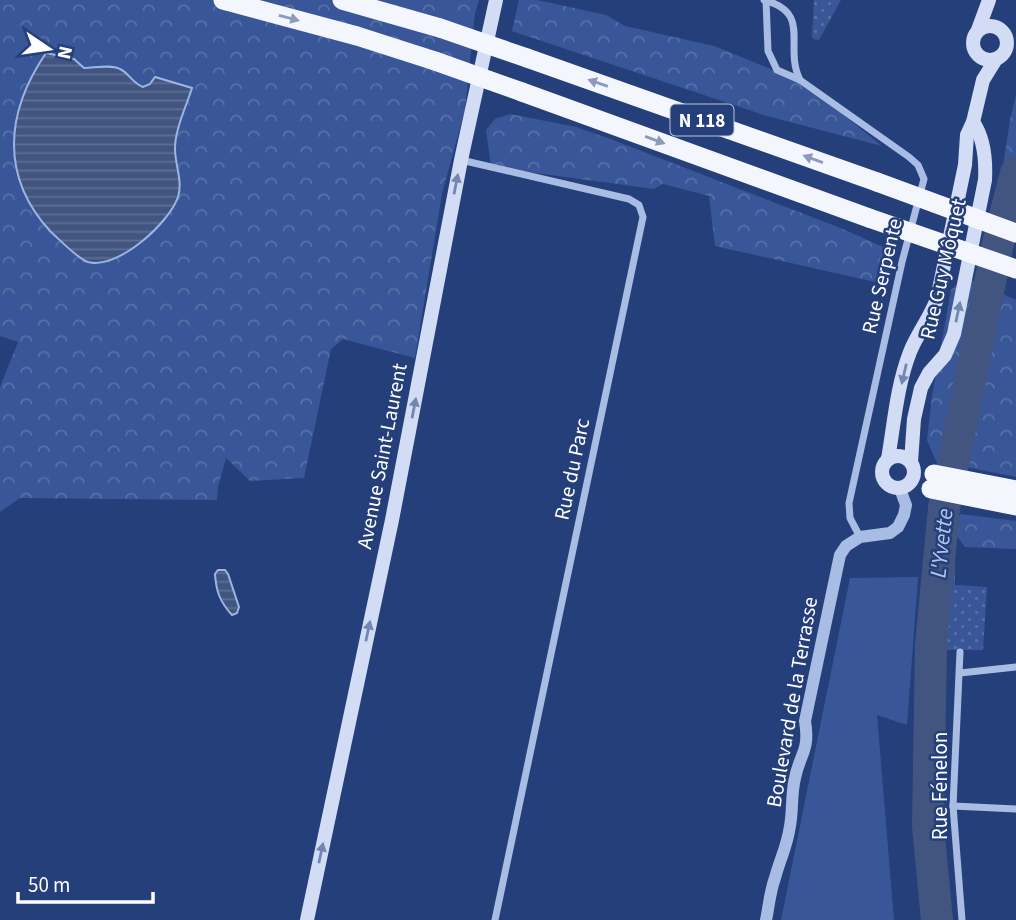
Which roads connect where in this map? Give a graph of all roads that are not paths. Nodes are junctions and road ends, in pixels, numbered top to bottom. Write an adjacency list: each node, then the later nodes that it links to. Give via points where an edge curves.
1 (223, 0): 15 (highway, N 118, one-way to 15, bridge, via 435,61)
2 (342, 0): 14 (highway, N 118, one-way to 2, bridge, via 440,27)
3 (496, 0): 13 (main road, Avenue Saint-Laurent)
4 (765, 0): 10 (street, Rue Serpente, via 790,12); 10 (street, Rue Serpente, via 771,61 777,70)
5 (991, 0): 6 (main road, Rue Guy Môquet); 7 (main road, Rue Guy Môquet)
6 (978, 30): 7 (main road, via 988,26); 8 (main road, Rue Guy Môquet, via 973,40)
7 (1006, 33): 9 (main road, Rue Guy Môquet)
8 (977, 54): 9 (main road, via 985,59); 11 (main road, Rue Guy Môquet)
9 (1005, 56): 11 (main road, Rue Guy Môquet)
10 (800, 80): 22 (street, Rue Serpente, via 909,157 924,179 849,503 850,518)
11 (983, 80): 12 (main road, Rue Guy Môquet)
12 (974, 122): 16 (main road, Rue Guy Môquet, one-way to 16, via 967,135 937,299 904,371); 17 (main road, Rue Guy Môquet, one-way to 12, via 914,419 921,388 954,334 985,180)
13 (461, 160): 28 (main road, Avenue Saint-Laurent, one-way to 13, via 397,495); 29 (street, Rue du Parc, via 629,199 639,205 643,216)
14 (1016, 233)
15 (1016, 269)
16 (888, 459): 17 (main road, via 903,456); 18 (main road, via 883,478 890,487)
17 (923, 474): 18 (main road); 18 (main road, Rue Guy Môquet); 19 (highway)
18 (904, 487): 22 (street, via 906,505 898,527 890,533)
19 (967, 489): 20 (highway); 21 (highway)
20 (1016, 490)
21 (1016, 506)
22 (860, 537): 30 (street, Boulevard de la Terrasse, via 846,546 836,569 805,721 808,737 791,799 791,824)
23 (960, 652): 25 (street, Rue Fénelon)
24 (1016, 667): 25 (street)
25 (960, 673): 26 (street, Rue Fénelon)
26 (953, 806): 27 (street); 31 (street, Rue Fénelon)
27 (1016, 809)
28 (307, 920)
29 (495, 920)
30 (766, 920)
31 (962, 920)

